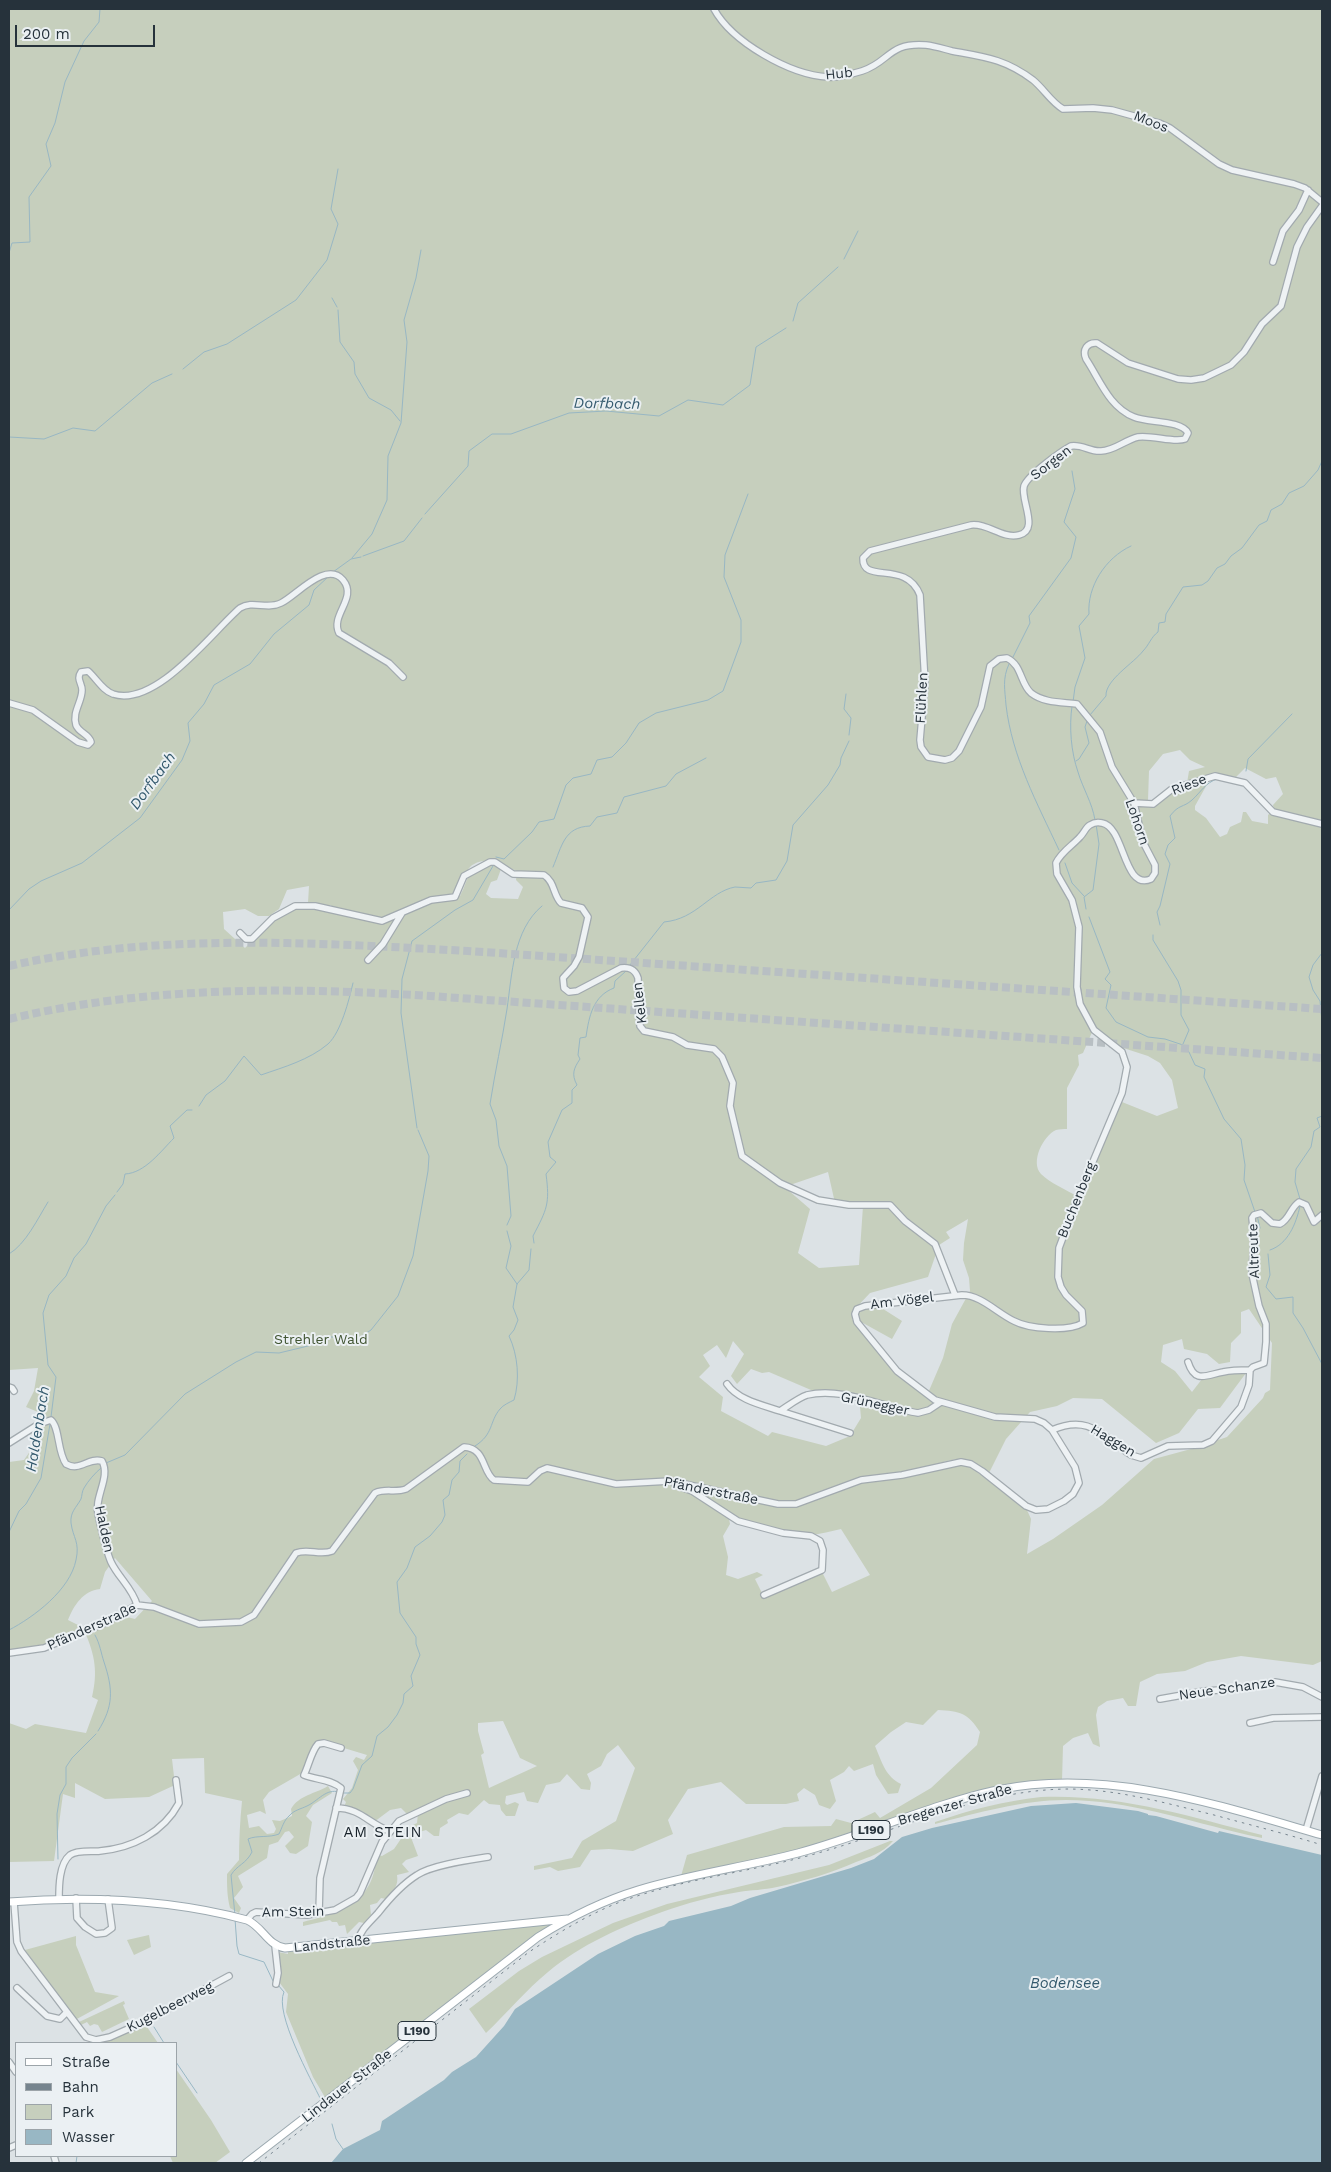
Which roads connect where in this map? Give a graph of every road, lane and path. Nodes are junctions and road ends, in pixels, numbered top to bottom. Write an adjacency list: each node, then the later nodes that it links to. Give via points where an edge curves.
1 (714, 9): 2 (street, Hub, via 738,37 764,55 799,71 820,76 861,71 876,65 891,51 916,45)
2 (979, 54): 3 (street, Moos, via 1000,60 1032,80 1063,109 1093,108 1142,118 1170,128 1225,167)
3 (1308, 190): 4 (street, Moos); 6 (street, via 1299,210 1283,231)
4 (1322, 202)
5 (1322, 206): 7 (street, Sorgen, via 1300,240 1281,306 1262,324 1240,358 1231,365 1204,378 1168,377 1128,363 1097,344 1087,345 1084,351 1086,359 1107,394 1120,408 1140,419 1182,426 1187,437 1180,440 1139,437 1104,452 1076,445 1065,449 1026,482 1024,495 1029,522 1026,531 1019,535 976,524 867,552 863,562 868,570 903,576 915,584 920,595)
6 (1273, 262)
7 (921, 620): 10 (street, Flühlen, via 925,683 920,743 928,757)
8 (403, 677): 9 (street, via 389,663 339,633 336,624 348,596 348,588 340,577 331,574 316,578 277,605 250,604 240,608 186,661 144,691 129,696 112,694 88,671 81,672 78,677 82,692 76,722 79,730 90,739 88,745 78,742 33,710)
9 (9, 703)
10 (945, 760): 11 (street, Lohorn, via 955,755 965,742 984,698 990,666 999,659 1007,658 1013,661 1034,695 1048,701 1072,704 1089,718 1100,732 1112,767)
11 (1134, 803): 12 (street, Riese, via 1153,804 1172,789 1215,776 1245,783 1273,812); 16 (street, Lohorn, via 1143,842 1155,865 1151,880 1142,881 1134,874 1114,833 1106,824 1095,823 1060,857 1056,866 1072,900 1079,927 1078,996)
12 (1322, 824)
13 (402, 913): 14 (street, via 379,921 315,906 299,906 281,912 252,939 246,939); 15 (street, via 377,952); 18 (street, Kellen, via 431,900 455,897 464,876 490,862 513,874 548,877 561,904 582,908 588,916 579,957 563,978 564,988 577,992 616,970 631,969 638,978 640,1026 644,1031 673,1037 687,1046 714,1049 722,1057 732,1083 730,1106 740,1153 745,1159 780,1183 818,1200 849,1205 886,1204)
14 (240, 933)
15 (368, 960)
16 (1094, 1030): 20 (street, Buchenberg, via 1122,1052 1127,1073 1122,1094 1059,1248 1059,1283 1082,1311 1083,1322 1068,1328 1044,1327 1016,1323)
17 (1322, 1215): 22 (street, Altreute, via 1314,1222 1302,1202 1296,1204 1280,1224 1256,1214 1252,1222 1252,1274 1266,1324 1265,1361)
18 (905, 1221): 19 (street, Am Vögel, via 935,1244)
19 (955, 1295): 20 (street, Am Vögel, via 971,1296); 24 (street, Am Vögel, via 865,1306 857,1309 855,1316 897,1371)
20 (998, 1312)
21 (1188, 1362): 22 (street, via 1192,1372 1200,1376)
22 (1250, 1370): 26 (street, Haggen, via 1248,1389 1241,1407 1214,1440 1204,1444 1165,1447 1139,1458 1088,1425)
23 (727, 1384): 25 (street, via 737,1394)
24 (941, 1402): 25 (street, Grünegger, via 918,1413 853,1396 814,1394 802,1397); 26 (street, via 995,1417 1036,1419)
25 (780, 1411): 27 (street)
26 (1052, 1430): 29 (street, Pfänderstraße, via 1077,1470 1079,1483 1073,1494 1048,1509 1026,1506 982,1471 961,1462 861,1480 787,1504 756,1501)
27 (850, 1433)
28 (9, 1442): 31 (street, Halden, via 51,1420 66,1464 78,1467 94,1460 103,1463 98,1515 111,1562 134,1595)
29 (670, 1481): 30 (street, via 738,1522 812,1536 820,1541 822,1570); 31 (street, Pfänderstraße, via 616,1484 547,1468 528,1482 494,1480 482,1457 464,1447 406,1489 375,1493 332,1551 304,1550 296,1553 254,1615 246,1621 199,1624 154,1607)
30 (764, 1595)
31 (137, 1605): 32 (street, Pfänderstraße, via 105,1623 44,1648)
32 (9, 1653)
33 (1322, 1697): 34 (street, Neue Schanze, via 1302,1687 1275,1682)
34 (1160, 1699)
35 (1322, 1716): 36 (street, via 1273,1718)
36 (1250, 1723)
37 (342, 1748): 41 (street, via 318,1744 304,1775 340,1786)
38 (1322, 1776): 42 (street)
39 (176, 1780): 47 (street, via 179,1803 156,1832 121,1847 77,1852 67,1857 62,1868)
40 (467, 1794): 43 (street, Am Stein, via 410,1814)
41 (336, 1808): 43 (street, via 355,1810 372,1824); 50 (street, via 320,1878)
42 (1306, 1830): 44 (main road, Bregenzer Straße / L190); 52 (main road, Bregenzer Straße / L190, via 1145,1790 1075,1783 1030,1785 983,1794 798,1853 638,1890 600,1903)
43 (389, 1831): 50 (street, Am Stein, via 358,1896 332,1911)
44 (1322, 1835)
45 (488, 1857): 53 (street, via 418,1874 387,1902 360,1933)
46 (76, 1898): 47 (main road, Landstraße); 48 (main road, Landstraße); 48 (street, via 79,1921 96,1934 112,1928)
47 (59, 1899): 49 (main road, Landstraße)
48 (108, 1899): 51 (main road, Landstraße, via 176,1906)
49 (11, 1902): 58 (street, via 16,1942)
50 (319, 1912): 51 (street, Am Stein, via 304,1915 258,1912)
51 (246, 1920): 54 (main road, Landstraße)
52 (567, 1920): 53 (main road, Landstraße); 59 (main road, Lindauer Straße / L190, via 538,1937)
53 (358, 1941): 54 (main road, Landstraße, via 290,1948)
54 (275, 1946): 56 (street)
55 (229, 1976): 58 (street, Kugelbeerweg, via 110,2037 90,2040)
56 (276, 1982)
57 (17, 1988): 58 (street, via 47,2016 60,2018)
58 (67, 2012)
59 (246, 2163)

